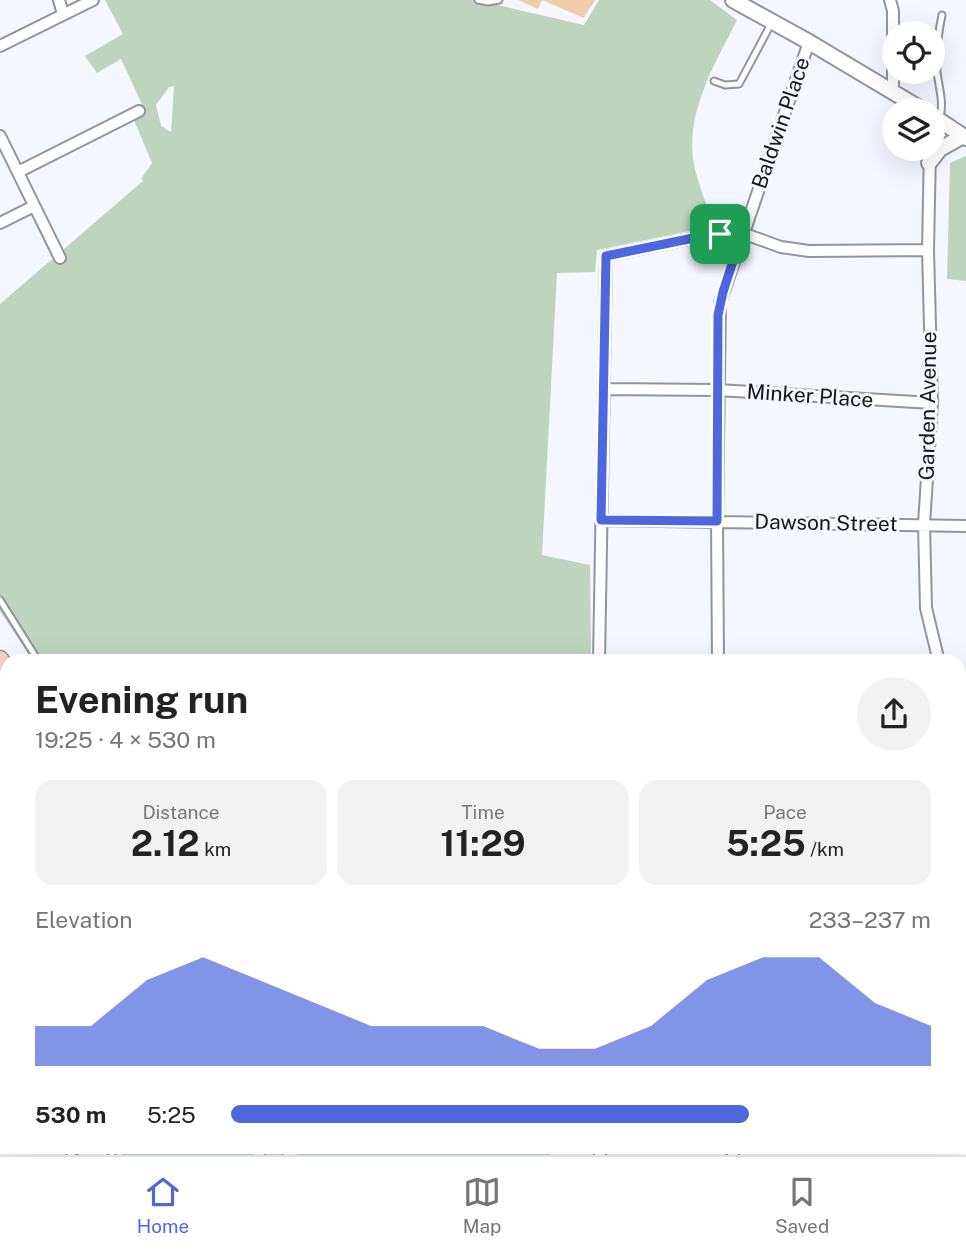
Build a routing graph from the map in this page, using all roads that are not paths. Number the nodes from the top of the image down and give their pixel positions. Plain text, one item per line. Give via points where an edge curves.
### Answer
1 (59, 0) edge
2 (93, 0) edge
3 (478, 0) edge
4 (499, 0) edge
5 (890, 0) edge
6 (737, 1) edge
7 (63, 14) junction
8 (942, 15) dead end
9 (772, 21) junction
10 (810, 41) junction
11 (0, 46) edge
12 (714, 81) dead end
13 (893, 92) junction
14 (903, 98) edge
15 (941, 98) edge
16 (139, 111) dead end
17 (945, 125) edge
18 (0, 136) edge
19 (965, 137) edge
20 (945, 147) edge
21 (929, 161) edge
22 (18, 172) junction
23 (34, 205) junction
24 (0, 223) edge
25 (742, 233) junction
26 (928, 250) junction
27 (60, 258) dead end
28 (604, 389) junction
29 (718, 390) junction
30 (932, 403) junction
31 (601, 520) junction
32 (717, 521) junction
33 (924, 524) junction
34 (966, 526) edge
35 (0, 600) edge
36 (34, 654) edge
37 (599, 654) edge
38 (718, 654) edge
39 (937, 654) edge

1 - 7 street
2 - 7 street
3 - 4 lane
5 - 13 street
6 - 9 street
7 - 11 street
8 - 15 lane via 937,47
9 - 10 street
9 - 12 lane via 739,84
10 - 13 street
10 - 25 street, Baldwin Place
13 - 14 street
16 - 22 street
17 - 19 street
18 - 22 street
19 - 20 street
21 - 26 street, Garden Avenue
22 - 23 street
23 - 24 street
23 - 27 street
25 - 26 street via 795,250
25 - 28 street via 708,235 606,256
25 - 29 street, Baldwin Place via 720,303
26 - 30 street, Garden Avenue
28 - 29 street, Minker Place
28 - 31 street
29 - 30 street, Minker Place
29 - 32 street, Baldwin Place
30 - 33 street, Garden Avenue
31 - 32 street, Dawson Street
31 - 37 street
32 - 33 street, Dawson Street
32 - 38 street, Baldwin Place
33 - 34 street, Dawson Street
33 - 39 street, Garden Avenue via 926,608
35 - 36 lane

